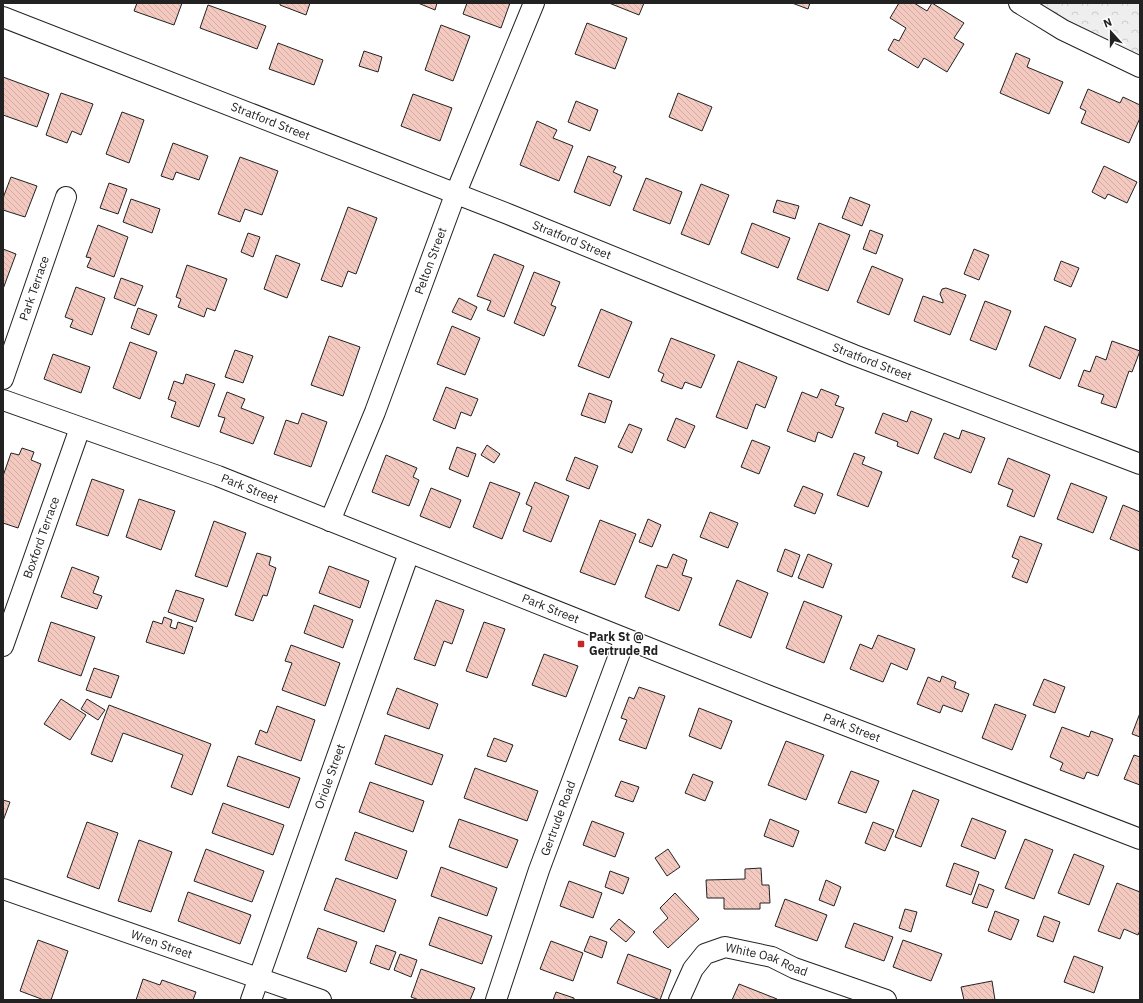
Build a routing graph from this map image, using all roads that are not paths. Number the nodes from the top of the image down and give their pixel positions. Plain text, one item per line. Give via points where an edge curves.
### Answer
1 (534, 3) edge
2 (1019, 3) edge
3 (3, 17) edge
4 (1140, 67) edge
5 (455, 194) junction
6 (66, 197) dead end
7 (3, 379) edge
8 (3, 400) edge
9 (80, 428) junction
10 (1140, 464) edge
11 (330, 521) junction
12 (409, 553) junction
13 (625, 639) junction
14 (3, 646) edge
15 (1140, 840) edge
16 (3, 889) edge
17 (258, 978) junction
18 (880, 999) edge
19 (250, 1000) edge
20 (320, 1000) edge
21 (496, 1000) edge
22 (679, 1000) edge

1 - 5 street, Pelton Street
2 - 4 street via 1063,30
3 - 5 street, Stratford Street
5 - 10 street, Stratford Street via 846,352
5 - 11 street, Pelton Street via 375,412
6 - 7 street, Park Terrace
8 - 9 street, Park Street
9 - 11 street, Park Street via 218,476
9 - 14 street, Boxford Terrace
11 - 12 street, Park Street
12 - 13 street, Park Street
12 - 17 street, Oriole Street
13 - 15 street, Park Street
13 - 21 street, Gertrude Road via 539,870
16 - 17 street, Wren Street
17 - 19 street, Oriole Street
17 - 20 street, Wren Street
18 - 22 street, White Oak Road via 772,958 725,947 706,954 693,969

